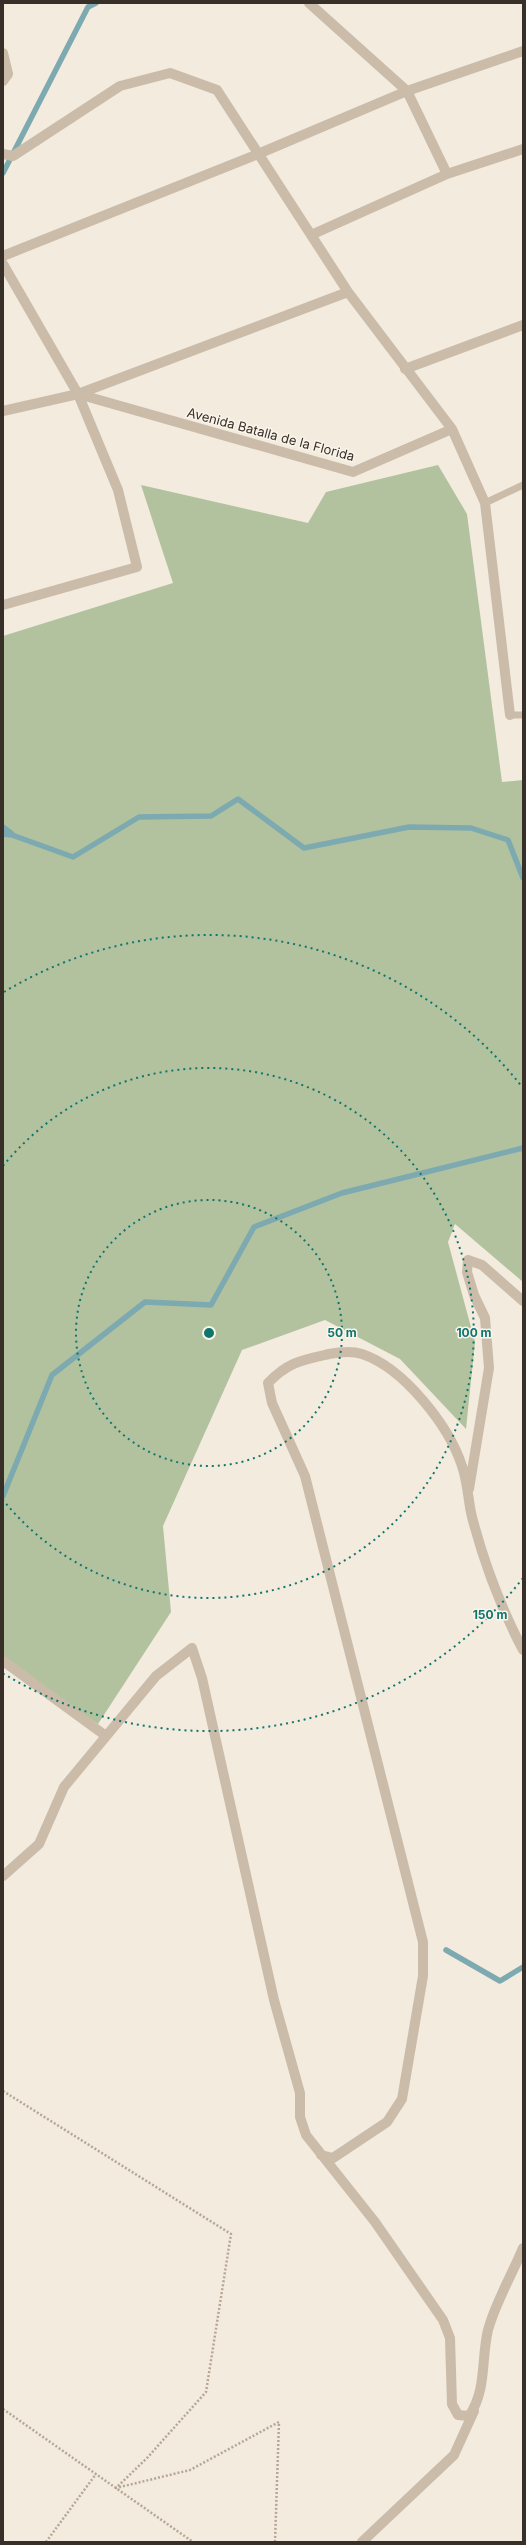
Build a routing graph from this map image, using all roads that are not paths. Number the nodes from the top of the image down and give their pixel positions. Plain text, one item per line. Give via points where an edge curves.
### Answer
1 (309, 3) edge
2 (523, 51) edge
3 (3, 53) edge
4 (3, 81) edge
5 (407, 91) junction
6 (523, 149) edge
7 (3, 154) edge
8 (258, 154) junction
9 (447, 174) junction
10 (311, 236) junction
11 (3, 256) edge
12 (3, 264) edge
13 (348, 292) junction
14 (523, 325) edge
15 (405, 369) junction
16 (78, 394) junction
17 (3, 412) edge
18 (452, 429) junction
19 (523, 485) edge
20 (485, 503) junction
21 (3, 605) edge
22 (510, 715) joint
23 (523, 715) edge
24 (523, 1301) edge
25 (468, 1495) junction
26 (523, 1650) edge
27 (3, 1661) edge
28 (106, 1736) junction
29 (3, 1876) edge
30 (321, 2155) junction
31 (523, 2248) edge
32 (476, 2406) junction
33 (362, 2542) edge

1 - 5 street
2 - 5 street
3 - 4 street via 8,74
5 - 8 street
5 - 9 street
6 - 9 street
7 - 8 street via 12,156 120,86 170,73 217,90
8 - 10 street
8 - 11 street
9 - 10 street
10 - 13 street
12 - 16 street
13 - 15 street
13 - 16 street
14 - 15 street
15 - 18 street
16 - 17 street
16 - 18 street, Avenida Batalla de la Florida via 353,472
16 - 21 street via 118,490 137,567
18 - 20 street
19 - 20 lane
20 - 22 street
22 - 23 lane
24 - 25 street via 482,1265 468,1260 469,1280 485,1318 489,1368
25 - 26 street via 472,1517 504,1613
25 - 30 street via 462,1466 433,1410 382,1365 362,1354 339,1352 295,1361 268,1383 272,1403 304,1476 423,1942 423,1976 402,2100 387,2122 349,2149 333,2158
27 - 28 street
28 - 29 street via 64,1787 39,1844
28 - 30 street via 156,1676 192,1648 202,1678 274,2000 300,2093 300,2117 306,2135
30 - 32 street via 374,2222 443,2320 450,2338 452,2404 458,2415 469,2416
31 - 32 street via 497,2303 488,2331 482,2386
32 - 33 street via 454,2456

